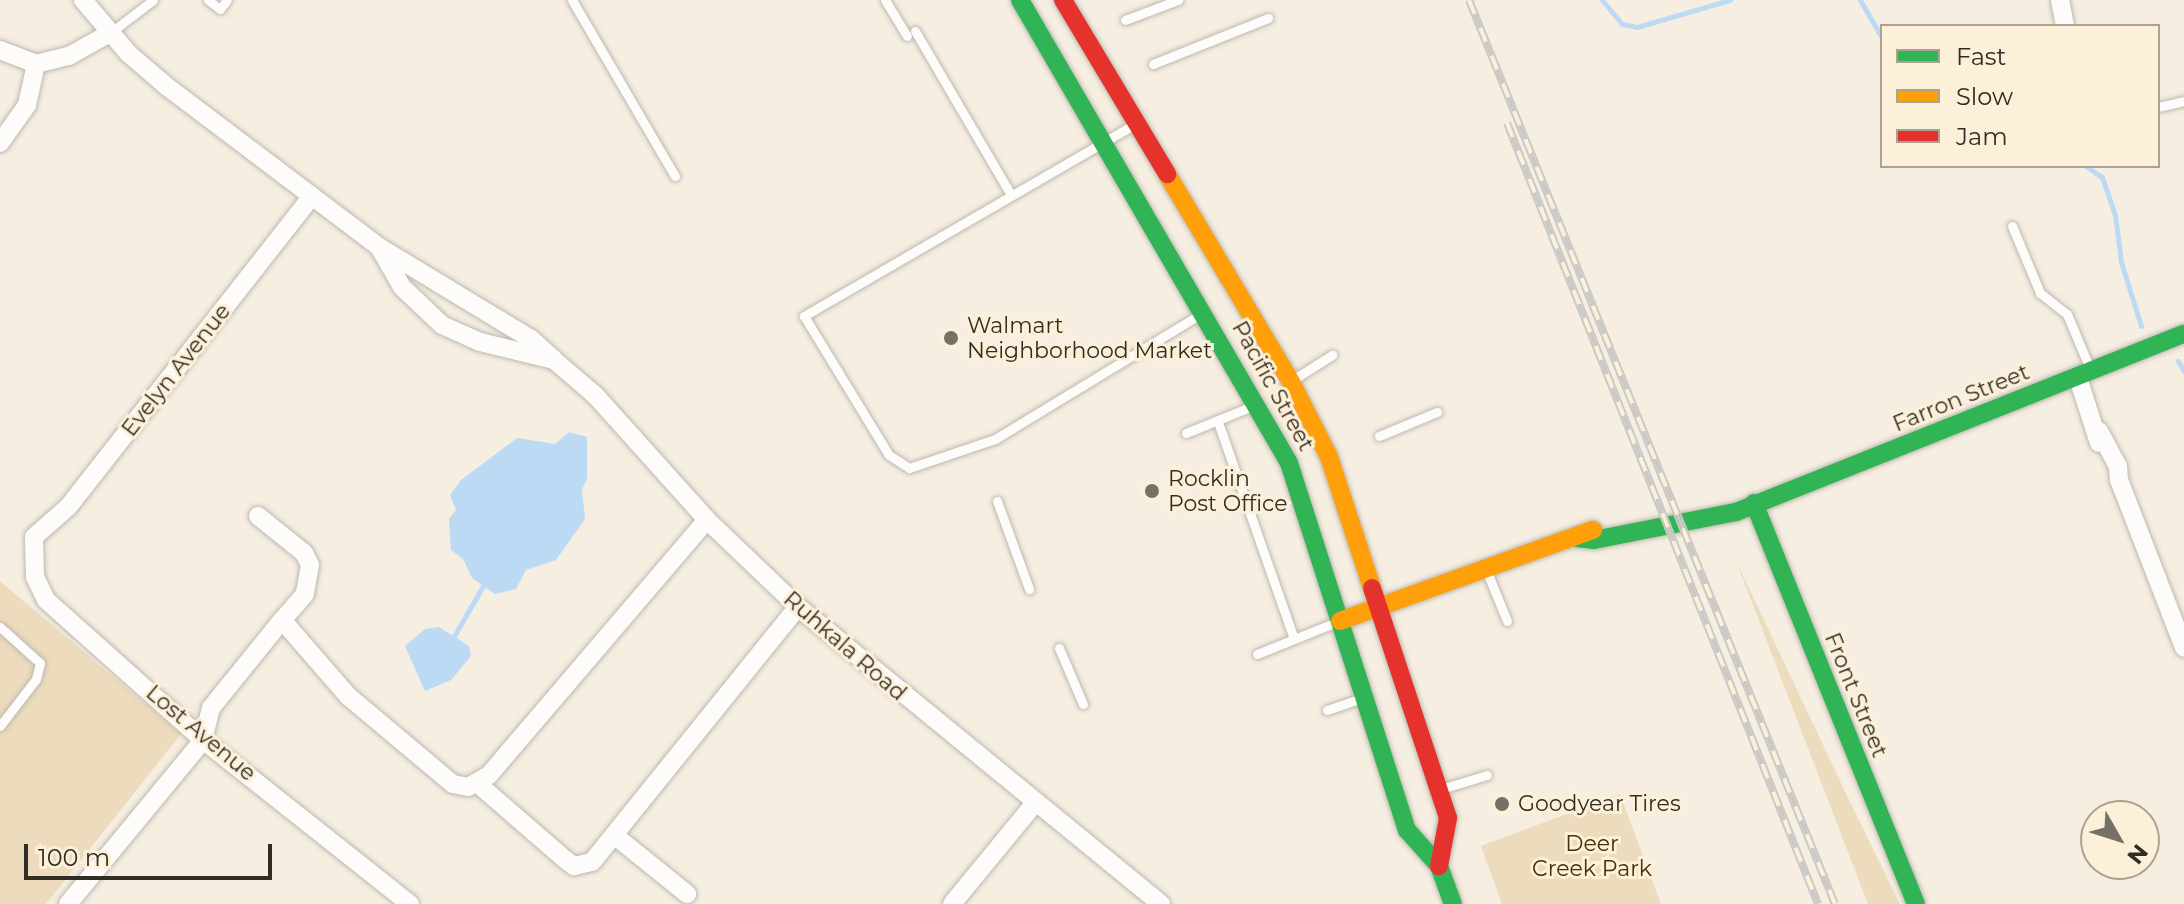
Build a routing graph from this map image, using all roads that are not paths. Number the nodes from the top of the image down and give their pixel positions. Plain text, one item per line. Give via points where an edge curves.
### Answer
1 (83, 0) edge
2 (153, 0) edge
3 (208, 0) edge
4 (227, 0) edge
5 (572, 0) edge
6 (885, 0) edge
7 (1020, 0) edge
8 (1063, 0) edge
9 (1178, 0) edge
10 (2060, 0) edge
11 (1268, 18) dead end
12 (1125, 20) dead end
13 (2065, 24) edge
14 (110, 33) junction
15 (0, 50) edge
16 (36, 64) junction
17 (1153, 64) dead end
18 (2184, 101) edge
19 (2160, 107) edge
20 (1138, 122) junction
21 (0, 143) edge
22 (1106, 143) junction
23 (675, 176) dead end
24 (1010, 193) junction
25 (312, 196) junction
26 (2012, 226) dead end
27 (379, 247) junction
28 (1205, 312) junction
29 (2184, 334) edge
30 (1332, 355) dead end
31 (554, 360) junction
32 (2085, 375) junction
33 (1291, 382) junction
34 (1258, 404) junction
35 (1437, 412) dead end
36 (1218, 422) junction
37 (1186, 433) dead end
38 (1379, 436) dead end
39 (997, 501) dead end
40 (1754, 503) junction
41 (258, 516) dead end
42 (707, 520) junction
43 (34, 537) joint
44 (1484, 565) junction
45 (1029, 589) dead end
46 (1379, 606) junction
47 (798, 607) junction
48 (282, 620) junction
49 (1340, 621) junction
50 (1507, 621) dead end
51 (0, 627) edge
52 (1294, 639) junction
53 (1059, 648) dead end
54 (2184, 648) edge
55 (1257, 654) dead end
56 (1366, 697) junction
57 (1083, 704) dead end
58 (1327, 710) dead end
59 (0, 726) edge
60 (203, 740) junction
61 (1487, 775) dead end
62 (478, 784) junction
63 (1439, 790) junction
64 (1035, 803) junction
65 (614, 835) junction
66 (1439, 866) junction
67 (687, 894) dead end
68 (68, 904) edge
69 (410, 904) edge
70 (952, 904) edge
71 (1161, 904) edge
72 (1453, 904) edge
73 (1916, 904) edge

1 - 14 street, Ruhkala Road
2 - 14 lane
3 - 4 lane via 220,9
5 - 23 lane
6 - 24 lane
7 - 22 main road, Pacific Street
8 - 20 main road, Pacific Street
9 - 12 lane
10 - 13 street
11 - 17 lane
14 - 16 street via 69,56
14 - 25 street, Ruhkala Road via 165,85
15 - 16 street
16 - 21 street via 27,105
18 - 19 lane
20 - 22 lane
20 - 33 main road, Pacific Street
22 - 24 lane
22 - 28 main road, Pacific Street
24 - 28 lane via 804,316 897,465 909,468 995,439
25 - 27 street, Ruhkala Road
25 - 43 street, Evelyn Avenue via 68,507
26 - 32 lane via 2040,293 2067,314
27 - 31 street, Ruhkala Road via 531,339
27 - 31 street, Ruhkala Road via 402,287 442,325 480,342
28 - 34 main road, Pacific Street
29 - 32 main road, Farron Street
30 - 33 lane
31 - 42 street, Ruhkala Road via 595,395
32 - 40 main road, Farron Street
32 - 54 street via 2109,469 2119,480
33 - 46 main road, Pacific Street via 1329,457
34 - 36 lane
34 - 49 main road, Pacific Street via 1299,489
35 - 38 lane
36 - 37 lane
36 - 52 lane
39 - 45 lane
40 - 44 main road, Farron Street via 1593,530
40 - 73 main road, Front Street
41 - 48 street via 304,553 310,565 305,594
42 - 47 street, Ruhkala Road
42 - 62 street
43 - 60 street, Lost Avenue via 35,577 46,600
44 - 46 main road, Farron Street
44 - 50 lane
46 - 49 main road, Farron Street
46 - 63 main road, Pacific Street
47 - 64 street, Ruhkala Road
47 - 65 street
48 - 60 street via 211,708
48 - 62 street via 348,696 453,784
49 - 52 lane
49 - 56 main road, Pacific Street
51 - 59 lane via 40,663 36,679
52 - 55 lane
53 - 57 lane
56 - 58 lane
56 - 66 main road, Pacific Street via 1407,830
60 - 68 street
60 - 69 street, Lost Avenue
61 - 63 lane
62 - 65 street via 574,866 592,862
63 - 66 main road, Pacific Street via 1448,818
64 - 70 street
64 - 71 street, Ruhkala Road
65 - 67 street
66 - 72 main road, Pacific Street

